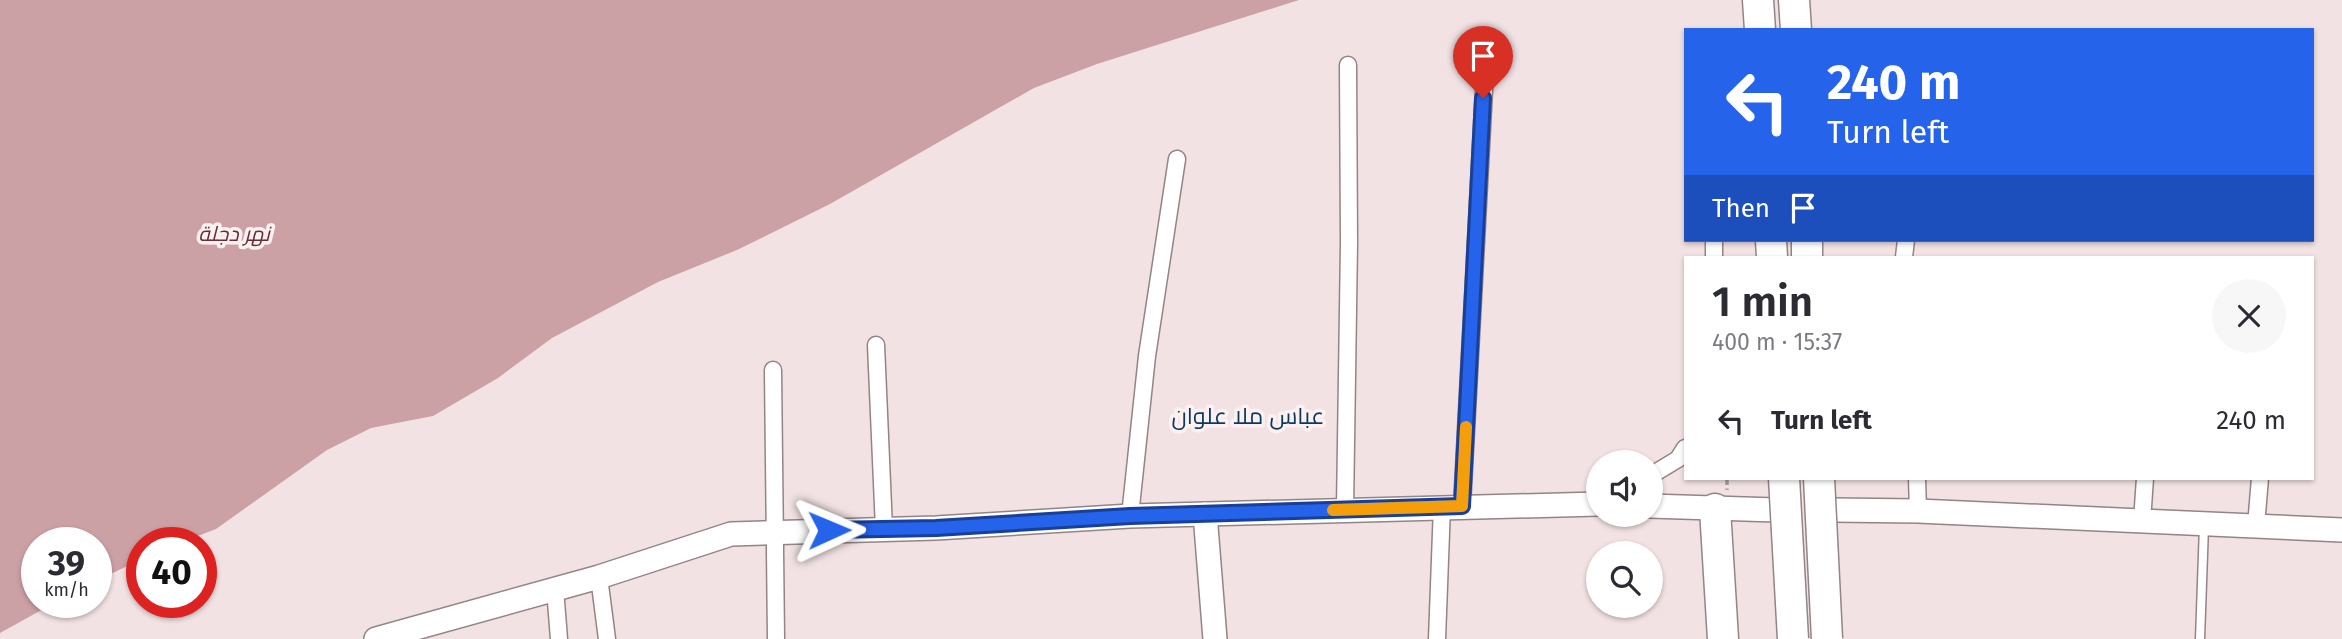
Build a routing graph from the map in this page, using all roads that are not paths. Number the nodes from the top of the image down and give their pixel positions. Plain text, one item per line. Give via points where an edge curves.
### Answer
1 (1758, 0) edge
2 (1794, 0) edge
3 (1760, 28) edge
4 (1796, 28) edge
5 (1348, 65) dead end
6 (1485, 71) dead end
7 (1177, 159) dead end
8 (876, 345) dead end
9 (773, 370) dead end
10 (1684, 450) edge
11 (1663, 468) edge
12 (1784, 480) edge
13 (1819, 480) edge
14 (1917, 480) edge
15 (2145, 480) edge
16 (2260, 480) edge
17 (1586, 498) edge
18 (1575, 503) junction
19 (1586, 503) edge
20 (1452, 506) junction
21 (1663, 507) edge
22 (1345, 509) junction
23 (1715, 509) junction
24 (1776, 510) dead end
25 (1833, 510) dead end
26 (1918, 511) junction
27 (1205, 514) junction
28 (1130, 516) junction
29 (2142, 521) junction
30 (2204, 523) junction
31 (2256, 526) junction
32 (884, 529) junction
33 (2342, 530) edge
34 (774, 531) junction
35 (599, 577) junction
36 (555, 589) junction
37 (376, 639) edge
38 (559, 639) edge
39 (607, 639) edge
40 (776, 639) edge
41 (1215, 639) edge
42 (1437, 639) edge
43 (1723, 639) edge
44 (1793, 639) edge
45 (1827, 639) edge
46 (2200, 639) edge

1 - 3 highway
2 - 4 highway
5 - 22 street
6 - 20 street
7 - 28 street via 1147,356
8 - 32 street
9 - 34 street
10 - 11 street
12 - 44 highway, bridge
13 - 45 highway, bridge
14 - 26 street
15 - 29 street
16 - 31 street
17 - 18 street
18 - 19 street
18 - 20 street
20 - 22 street
20 - 42 street
21 - 23 street
22 - 27 street
23 - 24 street
23 - 43 highway
25 - 26 street
26 - 29 street
27 - 28 street
27 - 41 street
28 - 32 street
29 - 30 street
30 - 31 street
30 - 46 lane
31 - 33 street
32 - 34 street
34 - 35 street via 731,534
34 - 40 street
35 - 36 street
35 - 39 street
36 - 37 street
36 - 38 street

